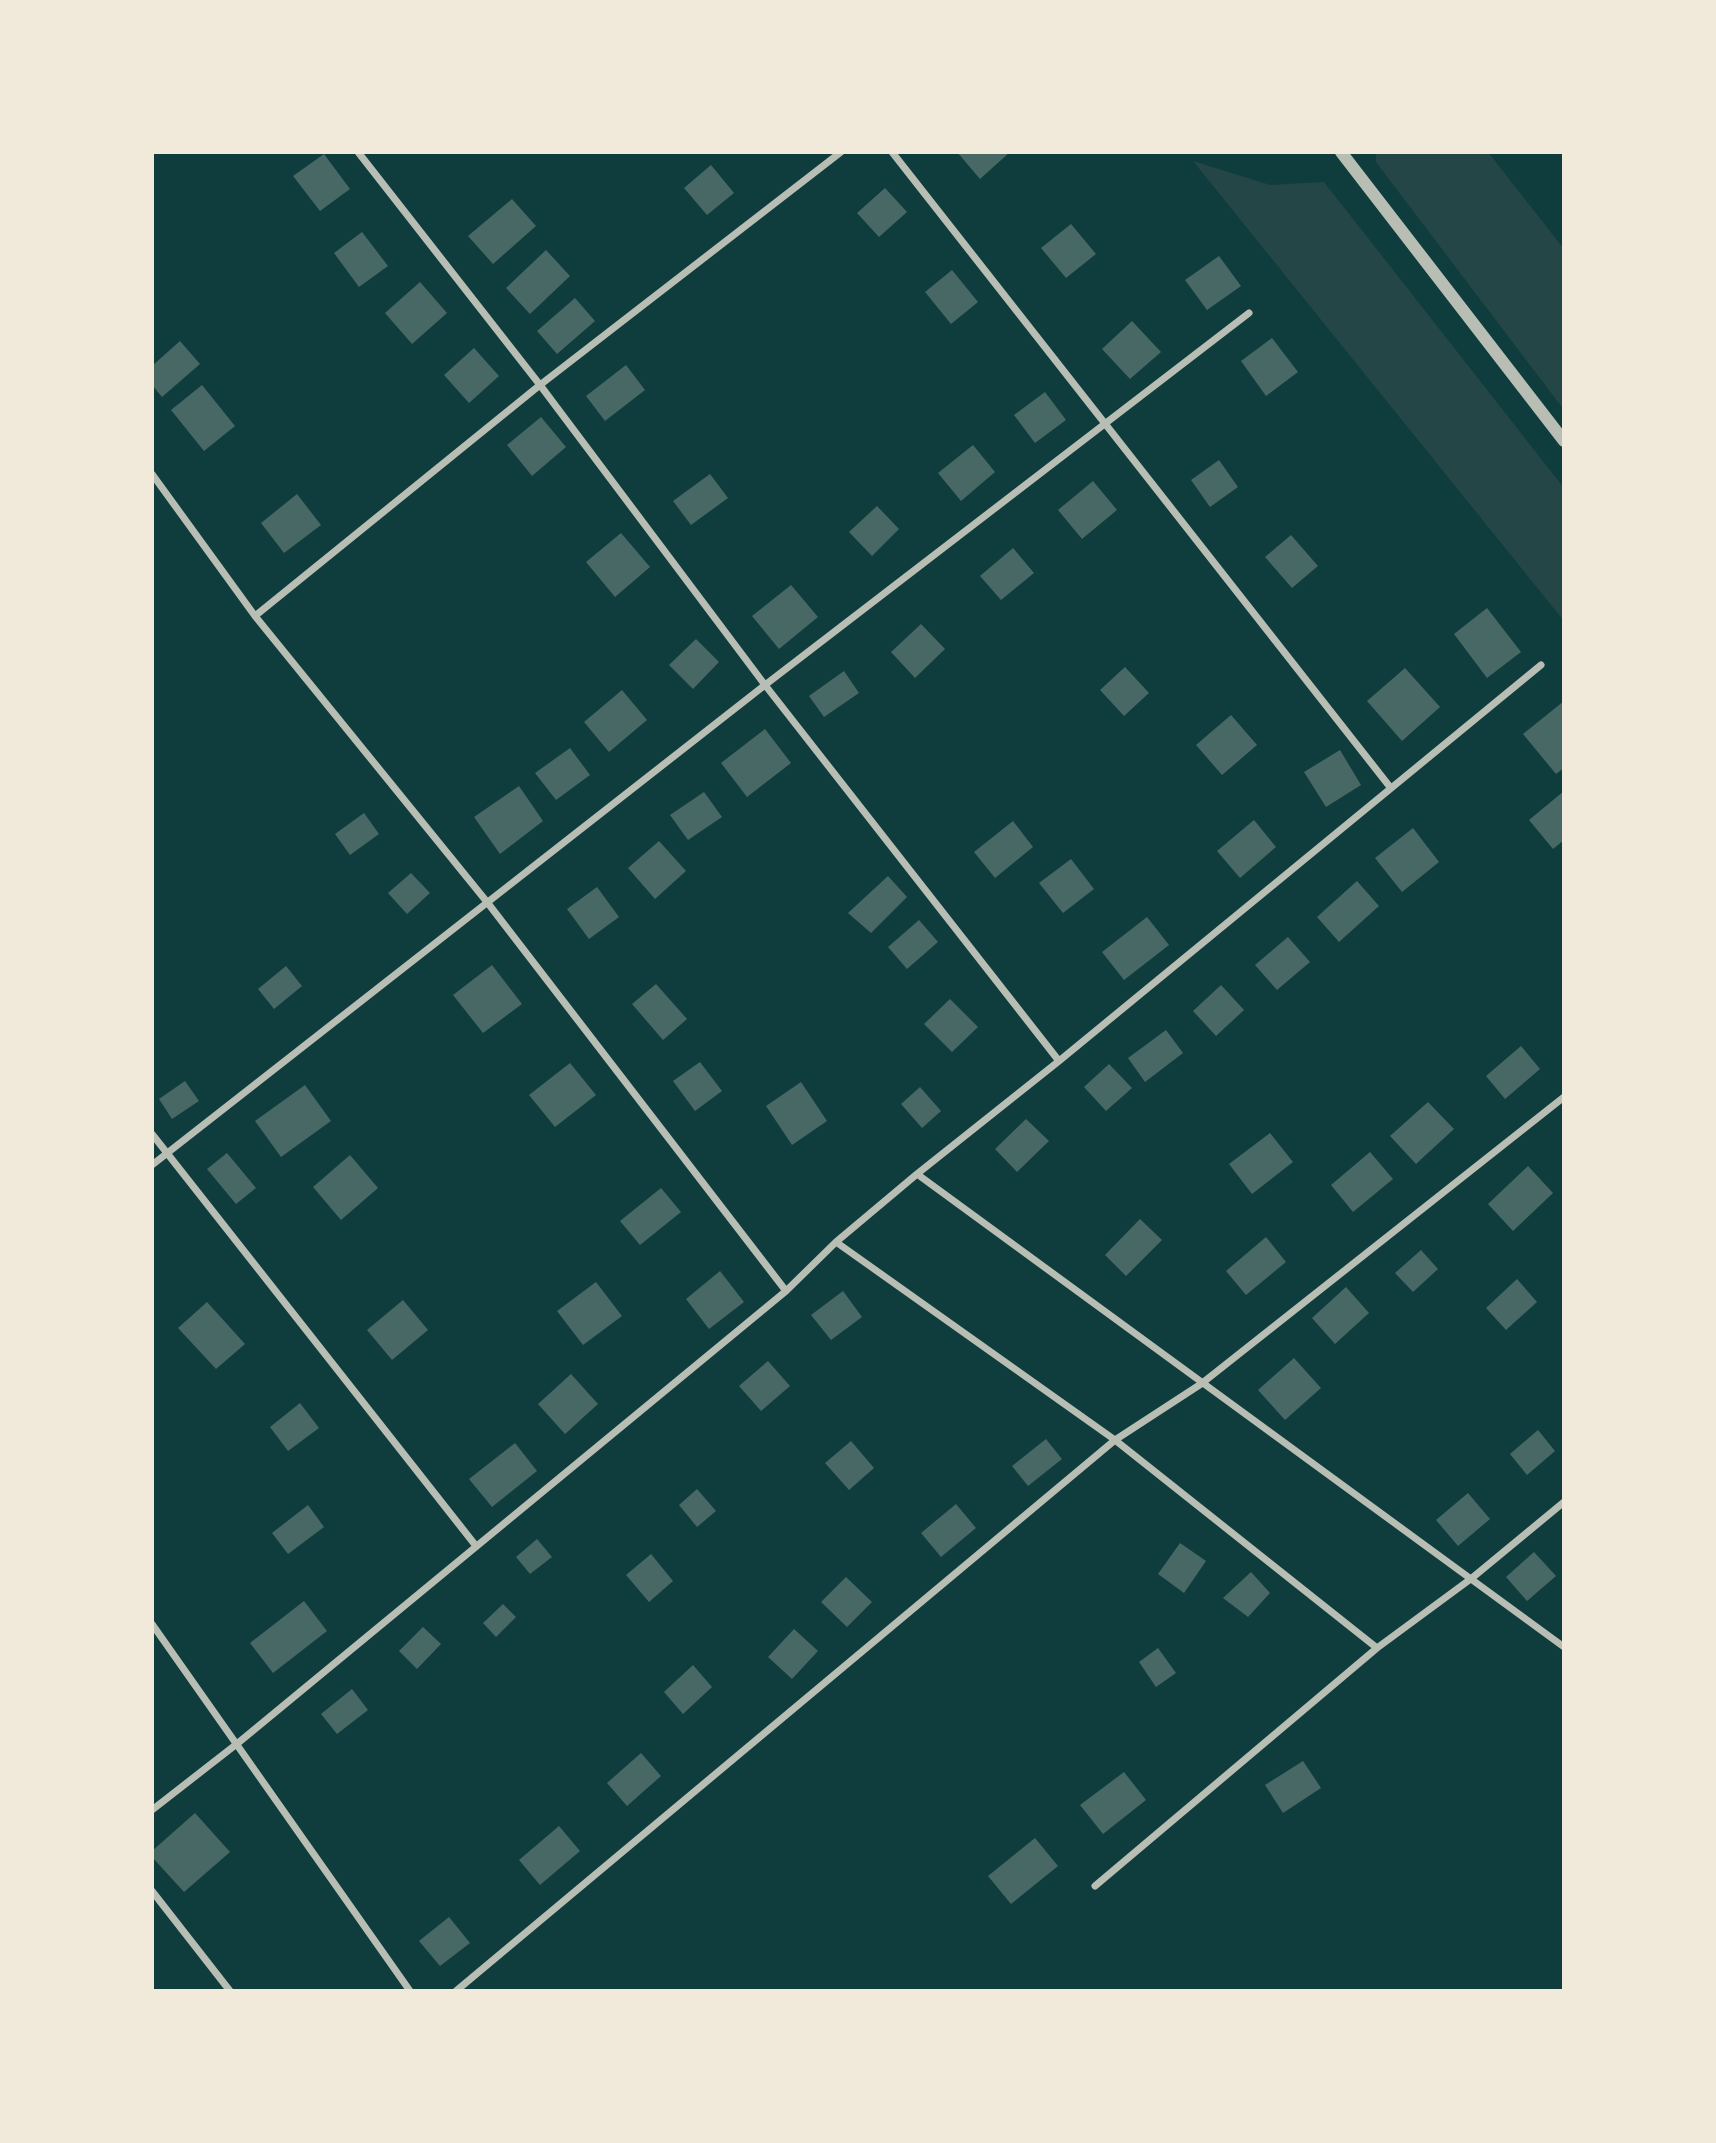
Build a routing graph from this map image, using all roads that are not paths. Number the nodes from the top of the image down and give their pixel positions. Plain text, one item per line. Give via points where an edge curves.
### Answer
1 (358, 152) edge
2 (841, 152) edge
3 (892, 152) edge
4 (1341, 152) edge
5 (1249, 313) dead end
6 (540, 385) junction
7 (1105, 424) junction
8 (1564, 441) edge
9 (152, 474) edge
10 (255, 616) junction
11 (1541, 665) dead end
12 (765, 685) junction
13 (1390, 786) junction
14 (487, 902) junction
15 (1059, 1061) junction
16 (1564, 1097) edge
17 (152, 1134) edge
18 (166, 1153) junction
19 (152, 1165) edge
20 (917, 1174) junction
21 (836, 1242) junction
22 (786, 1291) junction
23 (1201, 1384) junction
24 (1115, 1440) junction
25 (1564, 1502) edge
26 (476, 1546) junction
27 (1472, 1578) junction
28 (152, 1624) edge
29 (1564, 1647) edge
30 (1377, 1648) junction
31 (238, 1743) junction
32 (152, 1810) edge
33 (1095, 1886) dead end
34 (152, 1891) edge
35 (230, 1991) edge
36 (410, 1991) edge
37 (456, 1991) edge

1 - 6 street
2 - 6 street
3 - 7 street
4 - 8 street
5 - 7 street
6 - 10 street
6 - 12 street
7 - 12 street
7 - 13 street
9 - 10 street
10 - 14 street
11 - 13 street
12 - 14 street
12 - 15 street
13 - 15 street
14 - 18 street
14 - 22 street
15 - 20 street
16 - 23 street
17 - 18 street
18 - 19 street
18 - 26 street
20 - 21 street
20 - 23 street
21 - 22 street
21 - 24 street
22 - 26 street
23 - 24 street
23 - 27 street
24 - 30 street
24 - 37 street
25 - 27 street
26 - 31 street
27 - 29 street
27 - 30 street
28 - 31 street
30 - 33 street
31 - 32 street
31 - 36 street
34 - 35 street

